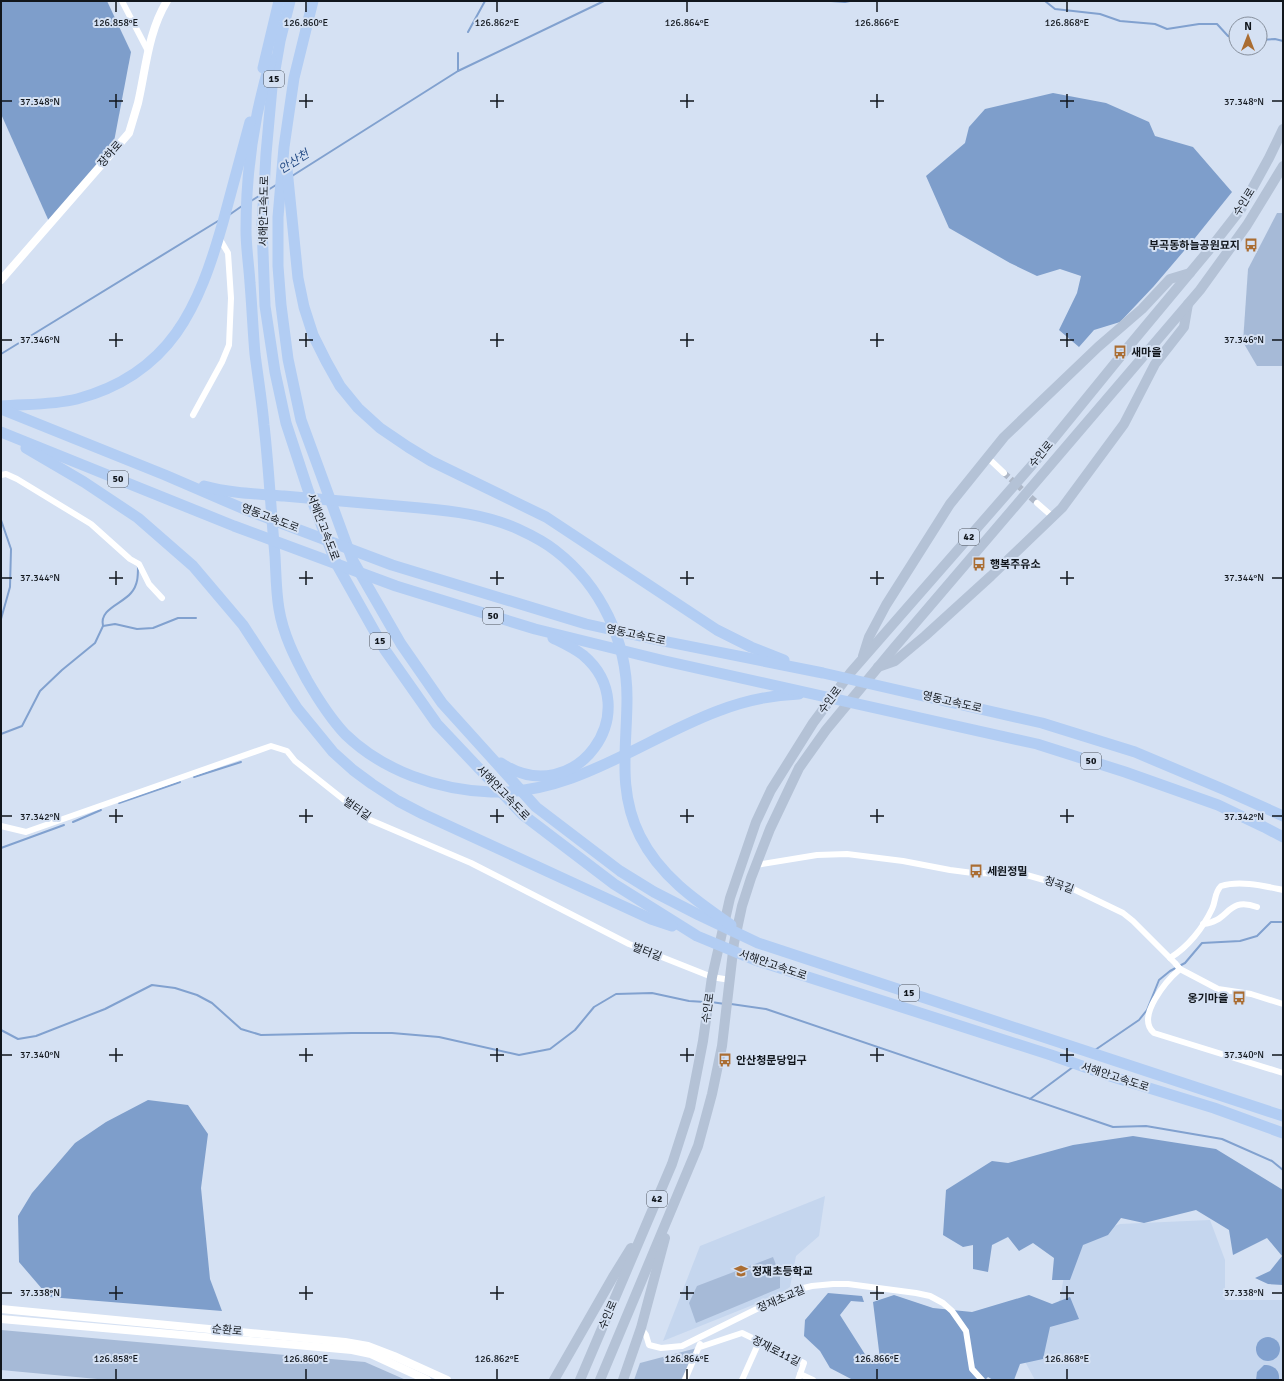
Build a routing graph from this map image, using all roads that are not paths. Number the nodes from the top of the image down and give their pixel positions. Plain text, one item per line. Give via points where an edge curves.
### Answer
1 (122, 1) edge
2 (167, 1) edge
3 (313, 1) edge
4 (286, 2) edge
5 (148, 51) junction
6 (1283, 128) edge
7 (284, 147) junction
8 (1282, 169) edge
9 (217, 235) dead end
10 (1190, 273) junction
11 (1, 280) edge
12 (1188, 304) junction
13 (1, 407) edge
14 (192, 415) dead end
15 (1, 433) edge
16 (987, 457) junction
17 (1004, 473) tunnel mouth
18 (1, 475) edge
19 (165, 475) junction
20 (1037, 503) tunnel mouth
21 (1053, 517) junction
22 (162, 598) dead end
23 (535, 629) junction
24 (861, 661) junction
25 (878, 667) junction
26 (823, 673) junction
27 (817, 694) junction
28 (491, 756) junction
29 (1283, 816) edge
30 (1, 826) edge
31 (1283, 837) edge
32 (756, 866) junction
33 (1283, 890) edge
34 (1258, 907) dead end
35 (1203, 924) junction
36 (697, 936) junction
37 (758, 943) junction
38 (1170, 958) junction
39 (1180, 969) junction
40 (711, 981) junction
41 (729, 984) junction
42 (1283, 1004) edge
43 (1283, 1073) edge
44 (1283, 1116) edge
45 (1283, 1133) edge
46 (675, 1202) junction
47 (648, 1221) junction
48 (1, 1309) edge
49 (1, 1319) edge
50 (641, 1328) junction
51 (701, 1336) junction
52 (759, 1342) junction
53 (700, 1347) junction
54 (799, 1377) edge
55 (427, 1380) edge
56 (447, 1380) edge
57 (554, 1380) edge
58 (580, 1380) edge
59 (600, 1380) edge
60 (623, 1380) edge
61 (685, 1380) edge
62 (742, 1380) edge
63 (813, 1380) edge
64 (982, 1380) edge

1 - 5 street
2 - 5 street, 장하로 via 154,28
3 - 7 highway, 서해안고속도로 / 15 via 294,78
4 - 13 highway via 214,253 189,314 177,333 149,364 112,386 76,399
4 - 27 highway via 264,81 250,166 246,233 255,354 264,426 279,608 288,642 303,672 321,703 344,733 371,754 401,771 429,782 484,792 518,791 543,786 587,771 702,717 742,703 785,695
4 - 36 highway, 서해안고속도로 / 15 via 272,87 266,154 262,225 265,306 274,372 286,423 336,563 385,650 437,724 522,814 614,884
5 - 11 street, 장하로 via 138,105 129,133
6 - 10 main road, 수인로 / 42 via 1241,208
7 - 26 highway via 298,278 304,307 313,335 340,386 358,408 380,428 408,447 431,461 546,517 732,638
7 - 28 highway, 서해안고속도로 / 15 via 278,217 278,266 288,358 304,427 352,559 401,644 442,703
8 - 12 main road, 수인로 / 42 via 1247,225
9 - 14 street via 228,253 231,298 229,345
10 - 16 main road via 1170,279 1142,309 1098,347 1004,437
10 - 24 main road, 수인로 / 42 via 1033,464
12 - 21 main road via 1184,327 1155,364 1124,424
12 - 25 main road, 수인로 / 42
13 - 19 highway, 영동고속도로 / 50
15 - 23 highway, 영동고속도로 / 50 via 234,526 396,586
15 - 36 highway via 84,482 138,518 193,566 242,626 297,708 320,737 343,762 372,784 423,814 651,919
16 - 17 street
16 - 24 main road via 950,504 886,605 869,637
18 - 22 street via 6,474 17,479 92,524 130,559 139,564 149,584
19 - 26 highway, 영동고속도로 / 50 via 244,509 392,565 586,624
19 - 37 highway via 214,488 472,515 498,521 555,549 583,576 595,592 617,637 624,661 627,697 624,777 628,804 642,840 658,865 671,879 700,904
20 - 21 street
21 - 25 main road via 925,636 895,661
23 - 27 highway, 영동고속도로 / 50
23 - 28 highway via 576,650 600,674 608,706 604,731 591,754 574,767 558,774 522,774
24 - 40 main road, 수인로 / 42 via 813,723 771,790 756,822 730,898
25 - 32 main road, 수인로 / 42 via 826,730 799,768 770,829
26 - 29 highway, 영동고속도로 / 50 via 1042,723 1135,752
27 - 31 highway, 영동고속도로 / 50 via 1037,744 1218,805
28 - 37 highway, 서해안고속도로 / 15 via 536,807 620,871 699,916
30 - 40 street, 벌터길 via 26,832 271,746 287,751 301,766 368,819 471,863 628,944
32 - 38 street, 청곡길 via 817,855 847,854 958,871 1023,874 1068,887 1123,913
32 - 41 main road, 수인로 / 42 via 742,906
33 - 35 street via 1248,884 1221,886
34 - 35 street via 1236,905 1214,922
35 - 38 street via 1186,947
36 - 45 highway, 서해안고속도로 / 15 via 755,960 1214,1108
37 - 44 highway, 서해안고속도로 / 15
38 - 39 street, 청곡길
39 - 42 street, 청곡길 via 1218,990 1251,994
39 - 43 street via 1159,991 1150,1009 1150,1030
40 - 41 street, 벌터길
40 - 47 main road, 수인로 / 42 via 690,1108 672,1164
41 - 46 main road, 수인로 / 42 via 722,1046 712,1094 698,1146
46 - 50 main road
46 - 59 main road, 수인로 / 42
47 - 57 main road
47 - 58 main road, 수인로 / 42
48 - 56 street, 순환로 via 345,1342 368,1346
49 - 55 street, 순환로 via 352,1350 371,1354
50 - 51 street, 정재초교길 via 649,1345 661,1348 682,1346
50 - 60 main road
51 - 53 street
51 - 64 street, 정재초교길 via 789,1294 812,1286 848,1284 916,1293 930,1296 943,1303 956,1317 966,1331 972,1369
52 - 53 street, 정재로11길 via 742,1333
52 - 54 street, 정재로11길 via 804,1363
52 - 62 street
53 - 61 street
54 - 63 street

